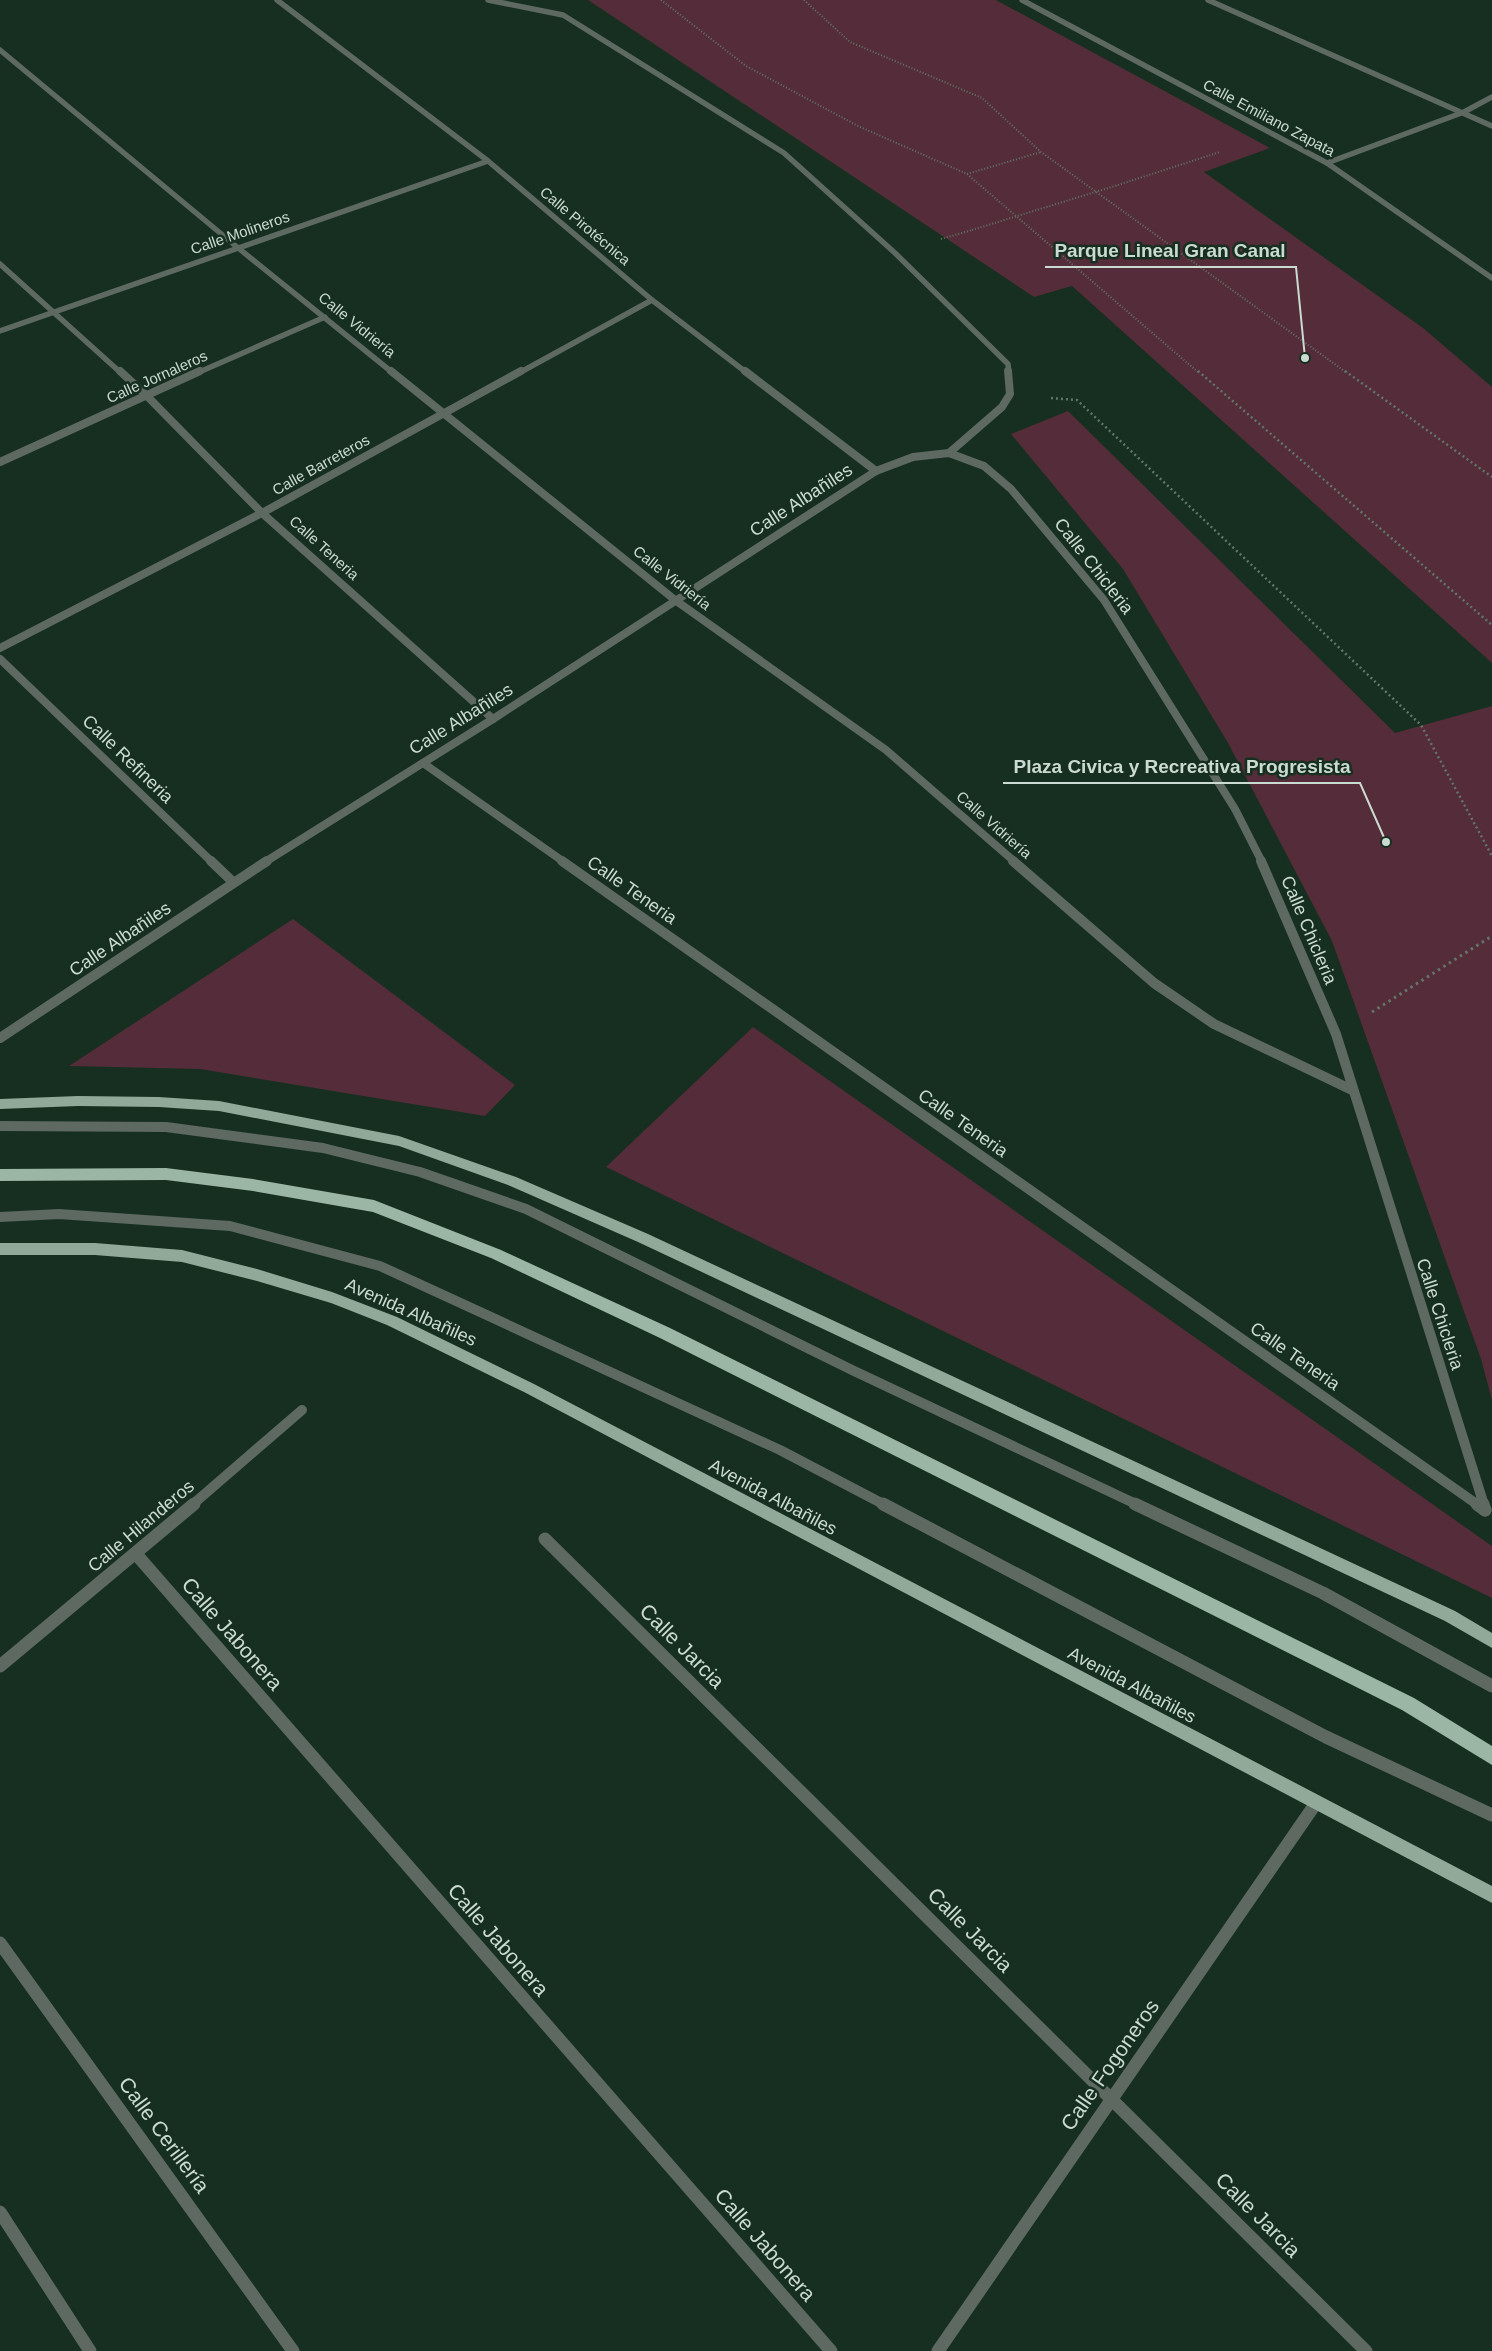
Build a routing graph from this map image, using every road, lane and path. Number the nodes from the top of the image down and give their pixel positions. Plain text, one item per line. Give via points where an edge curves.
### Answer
1 (277, 0) edge
2 (488, 0) edge
3 (660, 0) edge
4 (804, 0) edge
5 (1022, 0) edge
6 (1208, 0) edge
7 (0, 50) edge
8 (1492, 97) edge
9 (1464, 112) junction
10 (1492, 126) edge
11 (1274, 135) junction
12 (1041, 152) junction
13 (488, 161) junction
14 (1327, 163) junction
15 (966, 174) junction
16 (972, 230) dead end
17 (237, 247) junction
18 (0, 264) edge
19 (1492, 278) edge
20 (652, 300) junction
21 (53, 312) junction
22 (326, 317) junction
23 (0, 331) edge
24 (1010, 394) junction
25 (146, 395) junction
26 (445, 413) junction
27 (949, 453) junction
28 (0, 462) edge
29 (876, 471) junction
30 (1492, 477) edge
31 (262, 513) junction
32 (675, 600) junction
33 (1492, 625) edge
34 (0, 648) edge
35 (0, 659) edge
36 (493, 718) junction
37 (423, 763) junction
38 (1492, 856) edge
39 (233, 882) junction
40 (1492, 936) edge
41 (1336, 1034) junction
42 (0, 1038) edge
43 (1352, 1090) junction
44 (0, 1104) edge
45 (0, 1126) edge
46 (0, 1175) edge
47 (0, 1216) edge
48 (0, 1248) edge
49 (302, 1410) dead end
50 (1485, 1510) joint
51 (545, 1539) dead end
52 (136, 1554) junction
53 (1492, 1641) edge
54 (0, 1666) edge
55 (1492, 1686) edge
56 (1492, 1756) edge
57 (1316, 1803) junction
58 (1492, 1815) edge
59 (1492, 1895) edge
60 (0, 1943) edge
61 (1111, 2098) junction
62 (0, 2212) edge
63 (90, 2351) edge
64 (293, 2351) edge
65 (831, 2351) edge
66 (938, 2351) edge
67 (1366, 2351) edge

1 - 13 street, Calle Pirotécnica
2 - 24 street via 563,15 784,153 895,253 1008,364
3 - 15 path via 746,66 858,126
4 - 12 path via 850,42 982,98
5 - 11 street, Calle Emiliano Zapata
6 - 9 street
7 - 17 street, Calle Vidriería
8 - 9 street
9 - 10 street
9 - 14 street
11 - 14 street, Calle Emiliano Zapata
11 - 16 path, bridge
12 - 15 path
12 - 30 path
13 - 17 street, Calle Molineros
13 - 20 street, Calle Pirotécnica
14 - 19 street, Calle Emiliano Zapata
15 - 33 path
17 - 21 street, Calle Molineros
17 - 22 street, Calle Vidriería
18 - 21 street, Calle Teneria
20 - 26 street, Calle Barreteros
20 - 29 street, Calle Pirotécnica
21 - 23 street, Calle Molineros
21 - 25 street, Calle Teneria
22 - 25 street, Calle Jornaleros
22 - 26 street, Calle Vidriería
24 - 27 street via 1002,407
24 - 38 path via 1077,400 1421,725
25 - 28 street, Calle Jornaleros
25 - 31 street, Calle Teneria
26 - 31 street, Calle Barreteros
26 - 32 street, Calle Vidriería
27 - 29 street, Calle Albañiles via 913,457
27 - 41 street, Calle Chicleria via 984,466 1012,489 1104,600 1235,809 1259,855
29 - 32 street, Calle Albañiles
31 - 34 street, Calle Barreteros
31 - 36 street, Calle Teneria
32 - 36 street, Calle Albañiles
32 - 43 street, Calle Vidriería via 886,750 1154,983 1214,1024
35 - 39 street, Calle Refineria
36 - 37 street, Calle Albañiles
37 - 39 street, Calle Albañiles
37 - 50 street, Calle Teneria
39 - 42 street, Calle Albañiles
40 - 41 path
41 - 43 street, Calle Chicleria
43 - 50 street, Calle Chicleria
44 - 53 main road via 132,1102 220,1106 399,1141 512,1181 652,1242 1414,1599
45 - 55 street via 166,1127 323,1148 420,1172 526,1209 852,1370 1323,1593
46 - 56 highway via 166,1174 374,1206 496,1254 665,1333 1400,1700
47 - 58 street via 58,1214 230,1226 380,1266 780,1450 1326,1737
48 - 57 main road, Avenida Albañiles via 95,1249 182,1256 332,1298 392,1321 529,1388
49 - 52 street, Calle Hilanderos
51 - 61 street, Calle Jarcia
52 - 54 street, Calle Hilanderos
52 - 65 street, Calle Jabonera
57 - 59 main road, Avenida Albañiles
57 - 61 street, Calle Fogoneros
60 - 64 street, Calle Cerillería
61 - 66 street, Calle Fogoneros
61 - 67 street, Calle Jarcia
62 - 63 street

